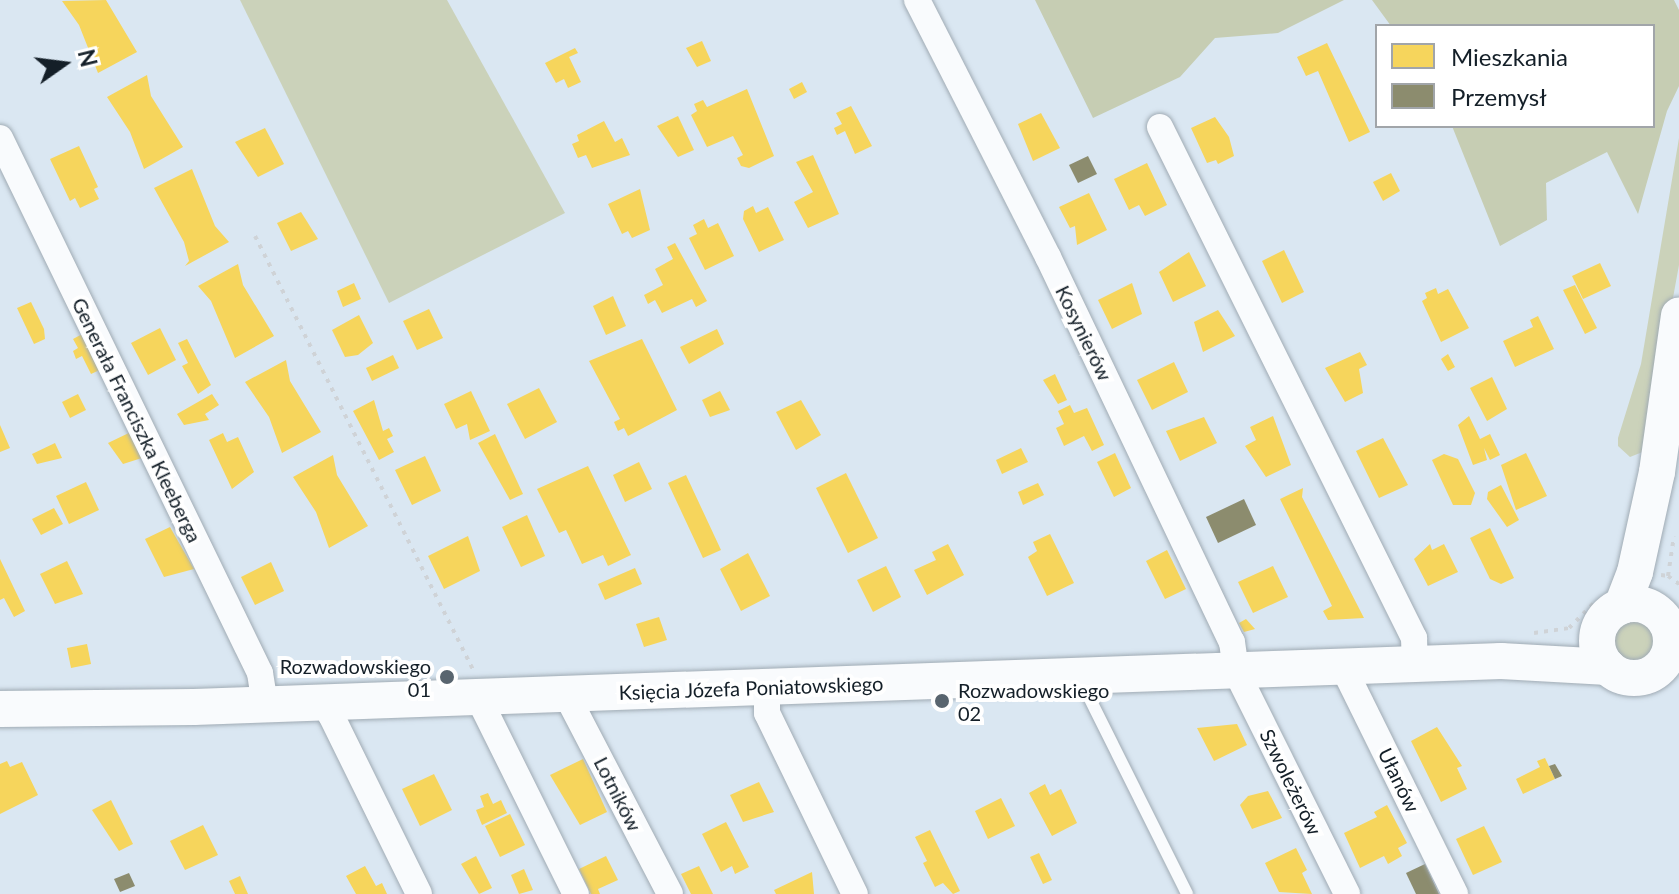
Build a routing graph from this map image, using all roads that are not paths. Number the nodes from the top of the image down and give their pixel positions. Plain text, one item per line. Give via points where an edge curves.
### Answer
1 (917, 0) edge
2 (1160, 127) dead end
3 (0, 138) edge
4 (1679, 316) edge
5 (1657, 472) junction
6 (1612, 598) junction
7 (1598, 633) junction
8 (1670, 638) edge
9 (1511, 648) junction
10 (1415, 664) junction
11 (1343, 667) junction
12 (1608, 667) junction
13 (1236, 671) junction
14 (1079, 676) junction
15 (767, 688) junction
16 (566, 694) junction
17 (482, 697) junction
18 (330, 702) junction
19 (265, 704) junction
20 (0, 709) edge
21 (419, 894) edge
22 (576, 894) edge
23 (670, 894) edge
24 (855, 894) edge
25 (1187, 894) edge
26 (1347, 894) edge
27 (1455, 894) edge

1 - 13 street, Kosynierów via 1048,257 1232,642
2 - 10 street via 1414,638
3 - 19 street, Generała Franciszka Kleeberga via 260,673
4 - 5 street
5 - 6 street via 1635,572
5 - 8 street
6 - 7 street
6 - 8 street via 1640,604
7 - 9 street, Księcia Józefa Poniatowskiego
7 - 12 street via 1598,651
8 - 12 street via 1651,674 1633,679
9 - 10 street, Księcia Józefa Poniatowskiego
9 - 12 street, Księcia Józefa Poniatowskiego
10 - 11 street, Księcia Józefa Poniatowskiego
11 - 13 street, Księcia Józefa Poniatowskiego
11 - 27 street, Ułanów
13 - 14 street, Księcia Józefa Poniatowskiego
13 - 26 street, Szwoleżerów
14 - 15 street, Księcia Józefa Poniatowskiego
14 - 25 lane
15 - 16 street, Księcia Józefa Poniatowskiego
15 - 24 street via 767,713
16 - 17 street, Księcia Józefa Poniatowskiego
16 - 23 street, Lotników
17 - 18 street, Księcia Józefa Poniatowskiego
17 - 22 street
18 - 19 street, Księcia Józefa Poniatowskiego
18 - 21 street via 331,715
19 - 20 street, Księcia Józefa Poniatowskiego

